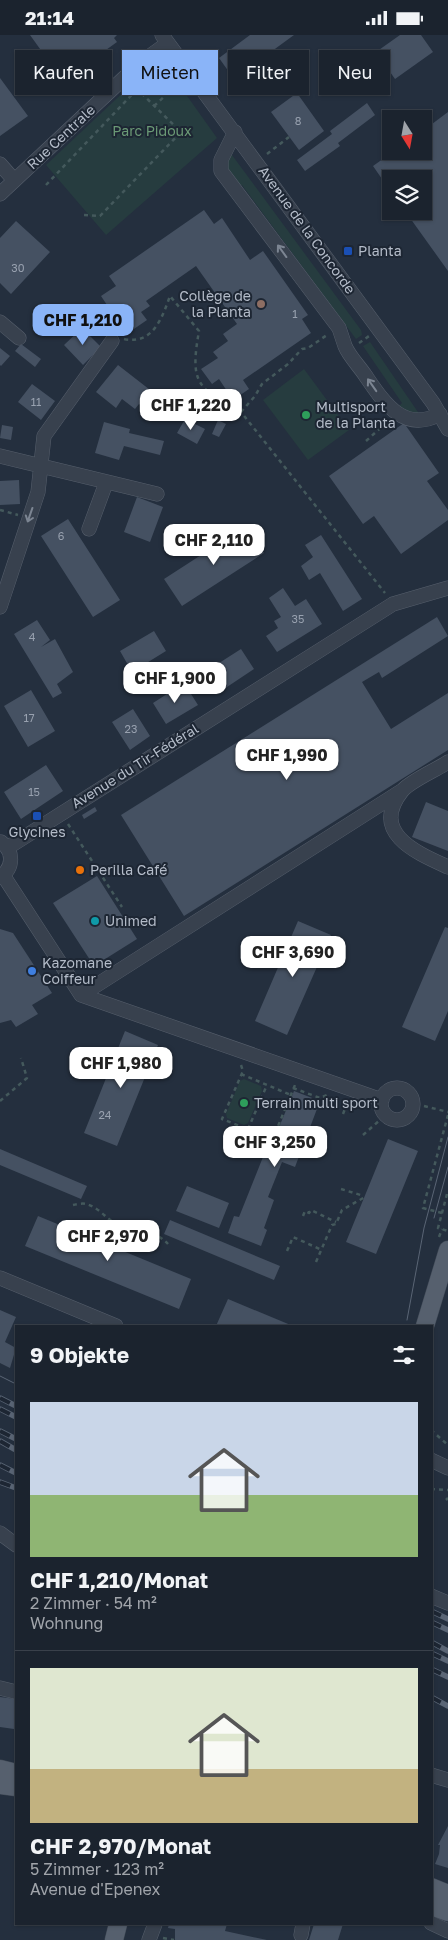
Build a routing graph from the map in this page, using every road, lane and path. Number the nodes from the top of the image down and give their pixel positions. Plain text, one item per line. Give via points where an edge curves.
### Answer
1 (165, 39) edge
2 (131, 95) edge
3 (143, 95) edge
4 (166, 95) edge
5 (154, 106) junction
6 (236, 133) junction
7 (289, 137) dead end
8 (267, 154) dead end
9 (0, 164) edge
10 (14, 180) junction
11 (46, 185) dead end
12 (0, 194) edge
13 (84, 215) dead end
14 (0, 323) edge
15 (369, 336) dead end
16 (324, 337) dead end
17 (19, 338) dead end
18 (112, 341) joint
19 (361, 341) dead end
20 (241, 412) junction
21 (398, 413) junction
22 (440, 414) junction
23 (448, 429) edge
24 (366, 441) dead end
25 (0, 456) edge
26 (42, 467) junction
27 (106, 483) junction
28 (157, 494) dead end
29 (0, 510) edge
30 (29, 518) junction
31 (89, 529) dead end
32 (4, 582) edge
33 (446, 592) edge
34 (393, 604) junction
35 (0, 607) edge
36 (448, 763) edge
37 (403, 791) junction
38 (68, 824) dead end
39 (4, 845) edge
40 (448, 867) edge
41 (2, 876) edge
42 (122, 907) dead end
43 (81, 995) junction
44 (234, 1047) junction
45 (21, 1058) dead end
46 (241, 1074) junction
47 (297, 1079) dead end
48 (266, 1085) junction
49 (293, 1088) junction
50 (291, 1095) junction
51 (335, 1096) dead end
52 (341, 1099) dead end
53 (382, 1099) dead end
54 (0, 1101) edge
55 (424, 1106) dead end
56 (448, 1113) edge
57 (343, 1114) dead end
58 (380, 1120) dead end
59 (248, 1129) junction
60 (363, 1135) dead end
61 (272, 1139) junction
62 (269, 1148) dead end
63 (341, 1189) dead end
64 (447, 1194) edge
65 (73, 1205) dead end
66 (442, 1213) junction
67 (303, 1216) dead end
68 (336, 1222) junction
69 (448, 1231) edge
70 (168, 1244) dead end
71 (448, 1249) edge
72 (322, 1250) junction
73 (287, 1251) dead end
74 (316, 1262) dead end
75 (0, 1278) edge
76 (114, 1325) edge
77 (425, 1325) edge
78 (433, 1432) edge
79 (448, 1445) edge
80 (433, 1461) edge
81 (448, 1468) edge
82 (433, 1489) edge
83 (448, 1491) edge
84 (0, 1533) edge
85 (15, 1544) edge
86 (433, 1597) edge
87 (448, 1603) edge
88 (0, 1689) edge
89 (15, 1692) edge
90 (0, 1769) edge
91 (15, 1773) edge
92 (433, 1776) edge
93 (448, 1780) edge
94 (0, 1785) edge
95 (15, 1787) edge
96 (433, 1888) edge
97 (448, 1894) edge
98 (433, 1907) edge
99 (448, 1913) edge
100 (433, 1924) edge
101 (118, 1925) edge
102 (155, 1925) edge
103 (448, 1931) edge
104 (114, 1940) edge
105 (150, 1940) edge

1 - 6 street, Avenue de la Concorde
1 - 10 street, Rue Centrale
2 - 11 path
3 - 5 path
4 - 5 path
5 - 13 path via 181,132 100,216
21 -> 6 street via 388,407 346,348 339,328 222,171 221,160
6 - 22 street, Avenue de la Concorde
7 - 8 path
9 - 10 street
10 - 12 street, Rue Centrale
14 - 17 street
15 - 19 path
16 - 20 path via 302,349 262,384
18 - 20 path via 120,337 138,339 155,331 170,296 199,331 195,375 216,399
18 - 26 street via 44,436
20 - 34 path
21 - 22 street via 419,421 428,421
21 - 24 path
22 - 23 street, Avenue de la Concorde
25 - 26 street
26 - 27 street
26 -> 30 street
27 - 28 street
27 - 31 street
29 - 30 path
30 - 32 street
32 - 35 street
33 - 34 street, Avenue du Tir-Fédéral
34 - 39 street, Avenue du Tir-Fédéral
36 - 37 street
37 - 40 street via 392,813 395,831 404,845
37 - 43 street
38 - 42 path
39 - 41 street via 11,860
41 - 43 street
43 - 44 street
44 - 46 path via 243,1071
44 - 53 street
45 - 54 path via 27,1078
46 - 48 path
46 - 59 path via 222,1119
47 - 49 path
48 - 50 path
48 - 59 path
49 - 50 path
49 - 51 path via 320,1098 328,1094
50 - 61 path
52 - 57 path via 348,1101
55 - 56 path
56 - 66 path via 423,1208
58 - 60 path
59 - 61 path
61 - 62 path
63 - 68 path via 365,1197 342,1210
64 - 66 path
65 - 70 path via 86,1204 117,1225 127,1228 137,1225 146,1233 161,1235
66 - 69 path via 438,1228
67 - 68 path via 305,1211 309,1213 311,1210
68 - 72 path
71 - 77 main road
72 - 73 path via 293,1237
72 - 74 path
75 - 76 street
78 - 79 path
80 - 81 street
82 - 83 path
84 - 85 street
86 - 87 street
88 - 89 street
90 - 91 main road
92 - 93 street
94 - 95 main road
96 - 97 main road
98 - 99 main road
100 - 103 street
101 - 104 main road
102 - 105 street

